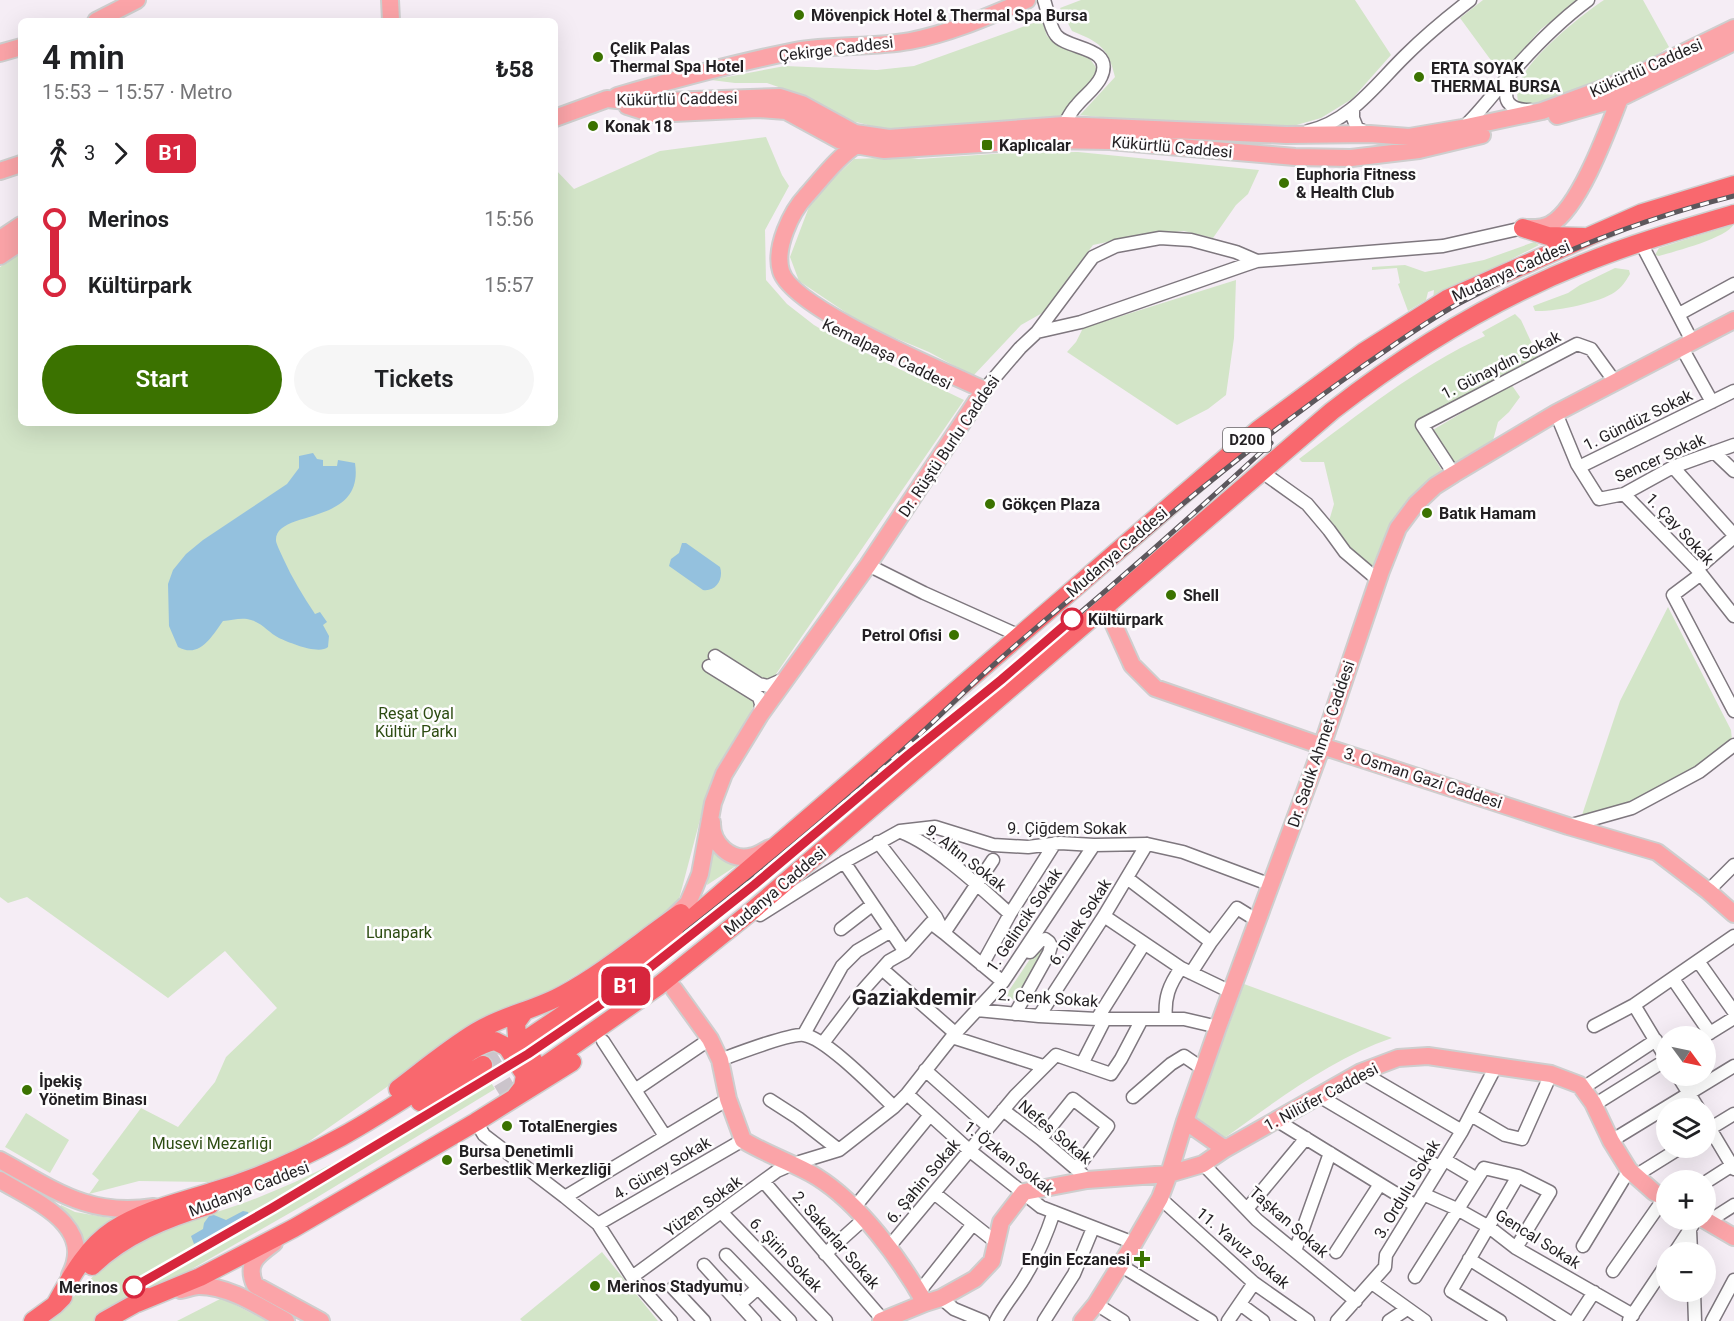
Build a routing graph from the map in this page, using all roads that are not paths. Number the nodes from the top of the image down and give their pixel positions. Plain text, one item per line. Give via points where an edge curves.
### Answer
1 (137, 0) edge
2 (390, 0) edge
3 (1027, 0) edge
4 (1470, 0) edge
5 (1588, 0) edge
6 (1045, 3) edge
7 (102, 18) edge
8 (391, 18) edge
9 (1734, 28) edge
10 (1734, 42) edge
11 (18, 48) edge
12 (0, 53) edge
13 (1514, 70) junction
14 (1620, 98) junction
15 (607, 99) junction
16 (1353, 108) junction
17 (558, 110) edge
18 (1542, 111) junction
19 (558, 117) edge
20 (1064, 125) junction
21 (1462, 128) junction
22 (1286, 135) junction
23 (1370, 135) junction
24 (843, 136) junction
25 (872, 137) junction
26 (18, 165) edge
27 (0, 171) edge
28 (1734, 185) edge
29 (1734, 214) edge
30 (18, 227) edge
31 (1524, 228) junction
32 (1589, 237) junction
33 (0, 239) edge
34 (1641, 243) junction
35 (18, 244) edge
36 (0, 256) edge
37 (1257, 261) junction
38 (1734, 284) edge
39 (1679, 314) junction
40 (1734, 320) edge
41 (1037, 332) junction
42 (1687, 346) junction
43 (1615, 382) junction
44 (1734, 391) edge
45 (981, 394) junction
46 (1712, 402) junction
47 (1556, 413) junction
48 (1734, 446) edge
49 (1714, 452) junction
50 (1579, 467) junction
51 (1673, 467) junction
52 (1734, 471) edge
53 (1262, 472) junction
54 (1454, 474) junction
55 (1624, 494) junction
56 (1734, 536) edge
57 (868, 565) junction
58 (1699, 572) junction
59 (1378, 580) junction
60 (1105, 605) junction
61 (1734, 616) edge
62 (1020, 636) junction
63 (788, 677) junction
64 (1734, 711) edge
65 (760, 716) junction
66 (1734, 745) edge
67 (1322, 746) junction
68 (713, 803) junction
69 (852, 825) junction
70 (1568, 826) junction
71 (900, 831) junction
72 (878, 842) junction
73 (1055, 843) junction
74 (778, 844) junction
75 (1147, 844) junction
76 (1094, 845) junction
77 (993, 860) dead end
78 (844, 862) junction
79 (1734, 865) edge
80 (1127, 878) junction
81 (978, 885) junction
82 (1271, 885) junction
83 (1708, 891) junction
84 (872, 905) junction
85 (1011, 914) junction
86 (1734, 914) edge
87 (760, 915) junction
88 (1104, 916) junction
89 (1258, 921) junction
90 (667, 923) junction
91 (841, 929) dead end
92 (891, 932) junction
93 (944, 933) junction
94 (1730, 940) edge
95 (1211, 942) junction
96 (1144, 944) junction
97 (905, 952) junction
98 (1734, 954) edge
99 (1698, 961) junction
100 (982, 965) junction
101 (882, 969) junction
102 (1186, 970) junction
103 (1673, 979) junction
104 (1003, 982) junction
105 (674, 989) junction
106 (1231, 992) junction
107 (1634, 1005) junction
108 (977, 1010) junction
109 (991, 1011) junction
110 (524, 1012) junction
111 (1734, 1012) edge
112 (1015, 1014) junction
113 (1039, 1016) junction
114 (1734, 1018) edge
115 (1101, 1019) junction
116 (1142, 1019) junction
117 (1166, 1019) junction
118 (1594, 1026) dead end
119 (1702, 1026) edge
120 (1218, 1027) junction
121 (1716, 1029) edge
122 (804, 1034) junction
123 (953, 1035) junction
124 (530, 1036) tunnel mouth
125 (710, 1039) junction
126 (1656, 1040) joint
127 (603, 1041) junction
128 (823, 1043) junction
129 (720, 1060) junction
130 (1082, 1064) junction
131 (483, 1065) tunnel mouth
132 (1656, 1065) edge
133 (1043, 1066) junction
134 (1496, 1066) junction
135 (1734, 1066) edge
136 (552, 1068) junction
137 (1203, 1069) junction
138 (925, 1070) junction
139 (1361, 1072) junction
140 (1551, 1074) junction
141 (1684, 1086) edge
142 (1583, 1088) junction
143 (635, 1090) junction
144 (907, 1094) junction
145 (1689, 1094) junction
146 (508, 1095) junction
147 (1319, 1096) junction
148 (1133, 1097) dead end
149 (1692, 1098) edge
150 (728, 1099) junction
151 (770, 1100) dead end
152 (1594, 1105) junction
153 (894, 1107) junction
154 (1003, 1110) junction
155 (1734, 1114) edge
156 (930, 1115) junction
157 (1471, 1115) junction
158 (1276, 1120) junction
159 (1185, 1121) junction
160 (476, 1122) junction
161 (1716, 1123) edge
162 (989, 1127) junction
163 (1462, 1131) junction
164 (665, 1136) junction
165 (1306, 1138) junction
166 (1041, 1139) junction
167 (743, 1140) junction
168 (1716, 1140) edge
169 (1611, 1141) junction
170 (1225, 1149) junction
171 (839, 1150) junction
172 (969, 1150) junction
173 (1330, 1153) junction
174 (1661, 1158) edge
175 (298, 1159) junction
176 (0, 1160) edge
177 (793, 1164) junction
178 (1203, 1164) junction
179 (1442, 1164) junction
180 (1733, 1166) edge
181 (1632, 1173) junction
182 (1082, 1174) junction
183 (1169, 1174) junction
184 (1518, 1176) junction
185 (1716, 1176) edge
186 (1477, 1179) junction
187 (0, 1180) edge
188 (764, 1182) junction
189 (1380, 1184) junction
190 (1023, 1192) junction
191 (933, 1193) junction
192 (1656, 1193) edge
193 (1423, 1194) junction
194 (565, 1197) junction
195 (1160, 1198) junction
196 (1734, 1205) edge
197 (161, 1206) junction
198 (1416, 1206) junction
199 (1247, 1209) junction
200 (1457, 1209) junction
201 (1656, 1211) edge
202 (1054, 1212) junction
203 (722, 1213) junction
204 (859, 1214) junction
205 (1716, 1215) edge
206 (598, 1224) junction
207 (973, 1224) junction
208 (1489, 1227) junction
209 (294, 1228) junction
210 (1093, 1228) junction
211 (1694, 1230) edge
212 (1716, 1230) edge
213 (1734, 1237) edge
214 (1684, 1242) edge
215 (997, 1243) junction
216 (1134, 1243) junction
217 (1583, 1246) dead end
218 (888, 1248) junction
219 (1516, 1248) junction
220 (1295, 1251) junction
221 (1336, 1252) dead end
222 (825, 1254) junction
223 (726, 1255) dead end
224 (1469, 1259) junction
225 (704, 1265) dead end
226 (1120, 1265) junction
227 (1613, 1271) dead end
228 (632, 1277) junction
229 (1415, 1277) dead end
230 (1656, 1280) edge
231 (1734, 1280) edge
232 (1254, 1283) junction
233 (1372, 1283) junction
234 (674, 1288) dead end
235 (758, 1288) junction
236 (1594, 1292) junction
237 (928, 1298) junction
238 (1356, 1301) junction
239 (1694, 1302) edge
240 (137, 1303) junction
241 (740, 1304) junction
242 (1096, 1304) junction
243 (1240, 1304) junction
244 (55, 1305) junction
245 (1407, 1309) junction
246 (1631, 1318) edge
247 (882, 1320) edge
248 (33, 1321) edge
249 (104, 1321) edge
250 (286, 1321) edge
251 (321, 1321) edge
252 (671, 1321) edge
253 (704, 1321) edge
254 (755, 1321) edge
255 (790, 1321) edge
256 (826, 1321) edge
257 (983, 1321) edge
258 (996, 1321) edge
259 (1044, 1321) edge
260 (1082, 1321) edge
261 (1123, 1321) edge
262 (1211, 1321) edge
263 (1228, 1321) edge
264 (1263, 1321) edge
265 (1308, 1321) edge
266 (1337, 1321) edge
267 (1389, 1321) edge
268 (1425, 1321) edge
269 (1500, 1321) edge
270 (1568, 1321) edge
271 (1575, 1321) edge
272 (1695, 1321) edge
273 (1712, 1321) edge

1 - 7 main road
2 - 8 main road
3 - 15 main road, Çekirge Caddesi via 933,36 798,51
4 - 16 street via 1406,54
5 - 13 street
6 - 20 street via 1055,35 1092,51 1104,68
9 - 18 main road, Kükürtlü Caddesi via 1629,79
10 - 14 main road, Kükürtlü Caddesi
11 - 12 main road
13 - 18 street via 1506,88 1509,104 1520,110
13 - 21 street
14 - 24 main road, Kükürtlü Caddesi via 1419,150 1351,158 1110,141 1046,140 884,150
14 - 31 main road via 1596,156 1566,211 1552,224
15 - 17 main road, Çekirge Caddesi
15 - 19 main road, Çekirge Caddesi
15 - 24 main road, Kükürtlü Caddesi via 652,114 786,111
16 - 22 street via 1322,128
16 - 23 street via 1357,128
18 - 21 main road, Kükürtlü Caddesi
20 - 22 main road, Kükürtlü Caddesi
20 - 25 main road, Kükürtlü Caddesi
21 - 23 main road, Kükürtlü Caddesi via 1409,137
22 - 23 main road, Kükürtlü Caddesi
24 - 25 main road, Kemalpaşa Caddesi
24 - 25 main road, Kükürtlü Caddesi via 855,133
24 - 45 main road, Kemalpaşa Caddesi via 789,199 780,217 771,251 771,270 777,285 820,322
26 - 27 main road
28 - 32 highway, Mudanya Caddesi / D200 via 1642,213
29 - 34 highway, Mudanya Caddesi / D200
30 - 33 main road
31 - 32 highway via 1548,236
31 - 37 street via 1443,246
32 - 62 highway, Mudanya Caddesi / D200 via 1447,299 1365,351 1258,430
34 - 39 street, 1. Gündüz Sokak
34 - 53 highway, Mudanya Caddesi / D200 via 1546,279 1422,346 1332,411
35 - 36 main road
37 - 41 street via 1081,322
37 - 41 street, Dr. Rüştü Burlu Caddesi via 1191,240 1160,238 1116,246 1093,257
38 - 39 street
39 - 42 street, 1. Gündüz Sokak
40 - 42 main road, Dr. Sadık Ahmet Caddesi
41 - 45 street, Dr. Rüştü Burlu Caddesi
42 - 43 main road, Dr. Sadık Ahmet Caddesi
42 - 46 street, 1. Gündüz Sokak
43 - 47 main road, Dr. Sadık Ahmet Caddesi
43 - 54 street, 1. Günaydın Sokak via 1591,349 1577,344 1422,425
44 - 46 street, 1. Gündüz Sokak
45 - 57 main road, Dr. Rüştü Burlu Caddesi
46 - 50 street, 1. Gündüz Sokak
47 - 50 street
47 - 54 main road, Dr. Sadık Ahmet Caddesi
48 - 49 street, Sencer Sokak
49 - 51 street, Sencer Sokak
49 - 52 street
50 - 55 street, Sencer Sokak via 1599,499
51 - 55 street, Sencer Sokak
51 - 56 street
53 - 59 street via 1307,504 1345,552
53 - 60 highway, Mudanya Caddesi / D200
54 - 59 main road, Dr. Sadık Ahmet Caddesi via 1416,504 1398,528
55 - 58 street, 1. Çay Sokak
56 - 58 street
57 - 62 street
57 - 63 main road, Dr. Rüştü Burlu Caddesi
58 - 61 street, 1. Çay Sokak
58 - 64 street via 1673,595
59 - 67 main road, Dr. Sadık Ahmet Caddesi
60 - 67 main road, 3. Osman Gazi Caddesi via 1132,666 1155,688
60 - 69 highway, Mudanya Caddesi / D200
62 - 74 highway, Mudanya Caddesi / D200
63 - 65 main road, Dr. Rüştü Burlu Caddesi
63 - 65 street via 768,686 712,661 759,697
65 - 68 main road, Dr. Rüştü Burlu Caddesi via 724,774
66 - 70 street via 1699,772 1632,808
67 - 70 main road, 3. Osman Gazi Caddesi
67 - 82 main road, Dr. Sadık Ahmet Caddesi
68 - 74 main road via 712,832 725,850 737,857 752,857
68 - 90 main road via 700,874 688,903
69 - 87 highway
69 - 136 highway, Mudanya Caddesi / D200 via 753,910
70 - 83 main road, 3. Osman Gazi Caddesi via 1657,852
71 - 72 street, 9. Çiğdem Sokak
71 - 73 street, 9. Çiğdem Sokak via 935,827 993,845 1028,847
71 - 81 street, 9. Altın Sokak
72 - 78 street, 9. Çiğdem Sokak
72 - 93 street
73 - 76 street, 9. Çiğdem Sokak
73 - 85 street, 9. Altın Sokak
74 - 90 highway
74 - 124 highway, Mudanya Caddesi / D200 via 683,926 591,996
75 - 76 street, 9. Çiğdem Sokak
75 - 80 street, 6. Dilek Sokak
75 - 82 street, 9. Çiğdem Sokak via 1183,852
76 - 104 street, 1. Gelincik Sokak
77 - 81 street
78 - 84 street
78 - 87 street, 9. Çiğdem Sokak
79 - 83 street
80 - 88 street, 6. Dilek Sokak
80 - 95 street
81 - 85 street, 9. Altın Sokak
81 - 93 street
82 - 89 main road, Dr. Sadık Ahmet Caddesi
83 - 86 main road, 3. Osman Gazi Caddesi
84 - 91 street
84 - 92 street
85 - 100 street, 9. Altın Sokak
87 - 105 highway
88 - 96 street
88 - 113 street, 6. Dilek Sokak
89 - 95 street via 1237,909
89 - 106 main road, Dr. Sadık Ahmet Caddesi
90 - 110 highway via 584,982
92 - 97 street
92 - 122 street via 857,951 842,966
93 - 97 street via 931,923
93 - 100 street
94 - 98 street
94 - 99 street
95 - 102 street
96 - 102 street
96 - 115 street
97 - 101 street
99 - 103 street
99 - 111 street
100 - 104 street
101 - 123 street
101 - 128 street
102 - 106 street
102 - 117 street via 1171,981 1164,1001
103 - 107 street
103 - 119 street
104 - 108 street, 1. Gelincik Sokak
105 - 125 main road
105 - 127 highway
106 - 120 main road, Dr. Sadık Ahmet Caddesi
107 - 118 street
107 - 126 street
108 - 109 street, 2. Cenk Sokak
108 - 123 street, 2. Cenk Sokak
109 - 112 street, 2. Cenk Sokak
109 - 112 street via 1033,947 1045,939 1051,946 1049,952
110 - 136 highway via 516,1023 517,1036 540,1071
110 - 175 highway via 476,1031 351,1125
112 - 113 street, 2. Cenk Sokak
113 - 115 street, 2. Cenk Sokak
114 - 121 street
115 - 116 street, 2. Cenk Sokak
115 - 130 street
116 - 117 street, 2. Cenk Sokak
116 - 130 street via 1111,1074
117 - 120 street, 2. Cenk Sokak
120 - 137 main road, Dr. Sadık Ahmet Caddesi
122 - 128 street
122 - 129 street
123 - 133 street
123 - 138 street, 2. Cenk Sokak
125 - 129 main road
125 - 143 street
126 - 142 street
127 - 136 highway
127 - 143 street
128 - 153 street
129 - 150 main road
130 - 133 street, 6. Şahin Sokak via 1056,1055
131 - 244 highway, Mudanya Caddesi via 313,1165 141,1231 107,1251
132 - 152 street
133 - 154 street, 6. Şahin Sokak
134 - 139 main road, 1. Nilüfer Caddesi via 1428,1056 1398,1058
134 - 140 main road, 1. Nilüfer Caddesi
134 - 157 street, 3. Ordulu Sokak
135 - 145 street
136 - 146 highway
137 - 148 street via 1184,1056
137 - 159 main road, Dr. Sadık Ahmet Caddesi
138 - 144 street, 2. Cenk Sokak
138 - 162 street
139 - 147 main road, 1. Nilüfer Caddesi
139 - 163 street
140 - 142 main road, 1. Nilüfer Caddesi
140 - 157 street via 1522,1139 1505,1135
141 - 145 street
142 - 152 main road
143 - 164 street
144 - 153 street, 2. Cenk Sokak
144 - 156 street, 1. Özkan Sokak
145 - 149 street
145 - 169 street
146 - 160 highway
146 - 175 highway via 523,1087 525,1075 507,1047 487,1042 386,1110
146 - 240 highway
147 - 158 main road, 1. Nilüfer Caddesi
147 - 179 street
150 - 164 street
150 - 167 main road
151 - 171 street
152 - 169 main road
153 - 171 street, 2. Cenk Sokak
154 - 162 street, 6. Şahin Sokak
154 - 166 street, Nefes Sokak
155 - 161 street
156 - 172 street, 1. Özkan Sokak
156 - 204 street
157 - 163 street, 3. Ordulu Sokak
158 - 165 street
158 - 170 main road, 1. Nilüfer Caddesi
159 - 170 main road
159 - 183 main road, Dr. Sadık Ahmet Caddesi
160 - 194 street via 484,1135
160 - 209 highway
162 - 172 street, 6. Şahin Sokak
163 - 179 street, 3. Ordulu Sokak
164 - 194 street
165 - 173 street
165 - 199 street
166 - 182 street, Nefes Sokak
166 - 182 street via 1073,1099 1107,1126
167 - 177 main road
167 - 206 street, 4. Güney Sokak
168 - 180 street
169 - 181 main road
170 - 178 main road, 1. Nilüfer Caddesi
171 - 177 street, 2. Cenk Sokak
172 - 190 street, 1. Özkan Sokak
172 - 191 street, 6. Şahin Sokak
173 - 189 street
173 - 220 street
174 - 181 street
175 - 197 highway via 256,1178
176 - 197 main road via 90,1205 113,1210
177 - 188 street, Yüzen Sokak
177 - 204 main road via 819,1179
178 - 183 main road, 1. Nilüfer Caddesi
178 - 199 street, Taşkan Sokak
179 - 186 street
179 - 193 street, 3. Ordulu Sokak
180 - 185 street
181 - 192 main road
181 - 217 street
182 - 183 main road, 1. Nilüfer Caddesi via 1104,1179
182 - 190 main road, 1. Nilüfer Caddesi
183 - 195 main road, Dr. Sadık Ahmet Caddesi
184 - 186 street via 1484,1168
184 - 208 street
184 - 219 street via 1550,1192
186 - 200 street
187 - 244 main road via 52,1212 72,1233 76,1250 74,1268
188 - 203 street, Yüzen Sokak
188 - 222 street, 2. Sakarlar Sokak
189 - 198 street
189 - 221 street
190 - 202 street, 1. Özkan Sokak
190 - 215 main road via 1001,1222
191 - 207 street
191 - 218 street, 6. Şahin Sokak
193 - 198 street, 3. Ordulu Sokak
193 - 200 street, Gencal Sokak
194 - 206 street
195 - 216 main road, Dr. Sadık Ahmet Caddesi
195 - 232 street, 11. Yavuz Sokak
196 - 205 street
197 - 244 highway via 112,1231 87,1253
198 - 233 street, 3. Ordulu Sokak via 1386,1255 1385,1267
199 - 220 street, Taşkan Sokak
200 - 208 street, Gencal Sokak
200 - 229 street
201 - 227 street
202 - 210 street, 1. Özkan Sokak
202 - 258 street via 1043,1244
203 - 228 street, Yüzen Sokak
203 - 256 street, 6. Şirin Sokak
204 - 218 main road
204 - 222 street
206 - 228 street
207 - 215 street
207 - 237 street
208 - 219 street, Gencal Sokak
208 - 224 street
209 - 240 highway via 200,1277
209 - 251 main road via 260,1254 251,1266 251,1276 255,1285
210 - 216 street, 1. Özkan Sokak
210 - 259 street via 1074,1274
211 - 214 street
212 - 213 main road
215 - 237 main road via 992,1261 975,1279
216 - 226 main road, Dr. Sadık Ahmet Caddesi
218 - 237 main road
219 - 236 street, Gencal Sokak
220 - 238 street, Taşkan Sokak
222 - 247 street, 2. Sakarlar Sokak
223 - 235 street
224 - 269 street via 1451,1291
224 - 270 street
225 - 241 street
226 - 242 main road, Dr. Sadık Ahmet Caddesi
226 - 262 street
228 - 252 street
230 - 246 street
231 - 273 street
232 - 243 street
232 - 265 street, 11. Yavuz Sokak
233 - 238 street, 3. Ordulu Sokak
233 - 245 street
234 - 253 street
235 - 241 street
235 - 255 street
236 - 246 street, Gencal Sokak
236 - 271 street
237 - 247 main road
237 - 257 street
238 - 266 street, 3. Ordulu Sokak
239 - 272 street
240 - 249 highway
240 - 250 main road via 198,1286 244,1299
241 - 254 street
242 - 260 main road, Dr. Sadık Ahmet Caddesi
242 - 261 street
243 - 263 street
243 - 264 street
244 - 248 highway
245 - 267 street
245 - 268 street

